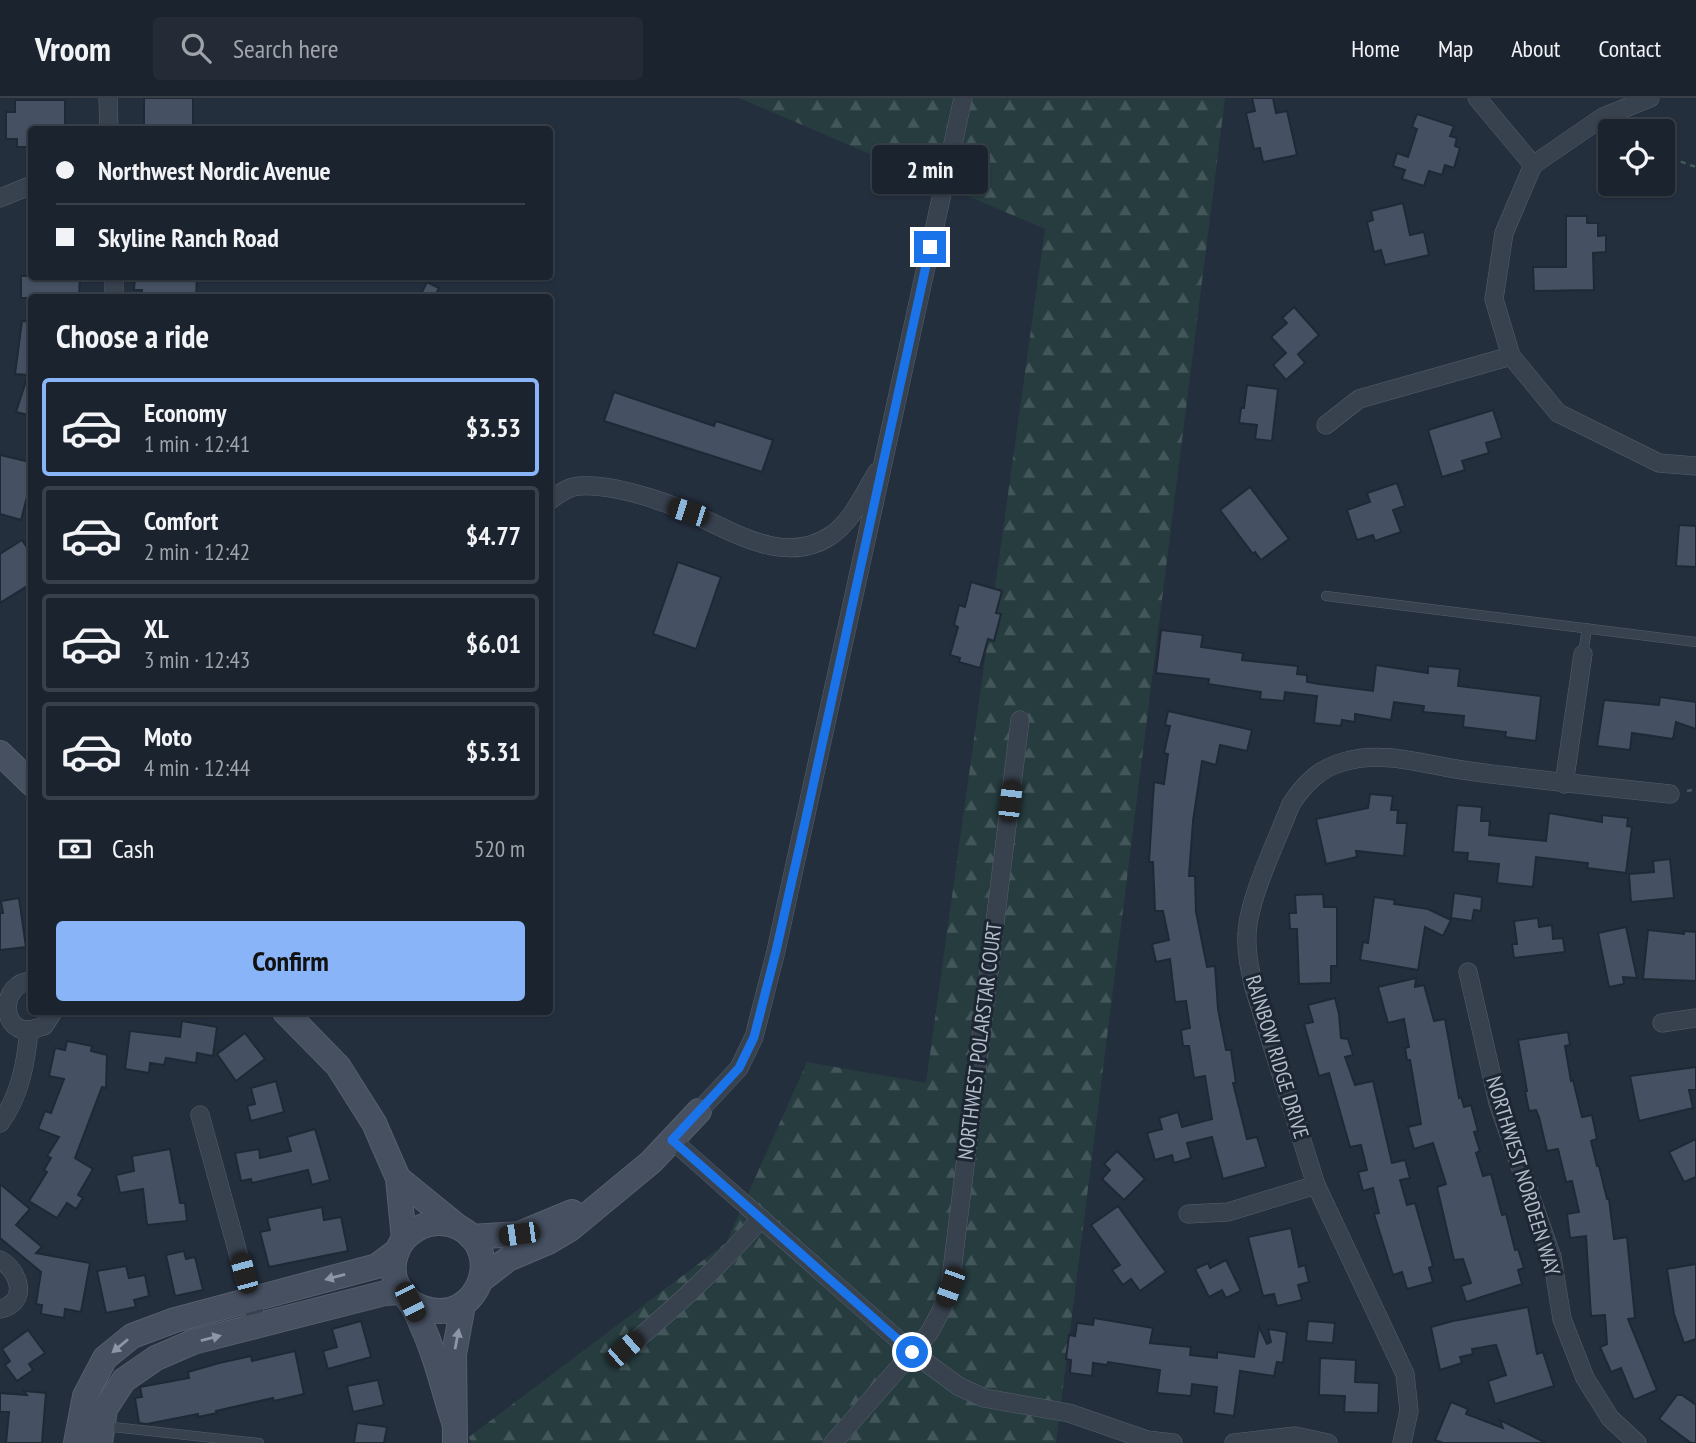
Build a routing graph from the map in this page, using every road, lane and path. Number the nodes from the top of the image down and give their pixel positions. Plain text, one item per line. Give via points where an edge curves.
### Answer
1 (108, 98) edge
2 (963, 98) edge
3 (1477, 98) edge
4 (1650, 98) edge
5 (109, 126) edge
6 (1675, 160) edge
7 (1533, 165) junction
8 (1696, 167) edge
9 (28, 187) edge
10 (0, 198) edge
11 (1511, 356) junction
12 (1326, 425) dead end
13 (883, 463) junction
14 (1696, 466) edge
15 (553, 498) edge
16 (1326, 596) dead end
17 (1587, 628) junction
18 (1696, 642) edge
19 (1583, 654) joint
20 (1020, 720) dead end
21 (0, 753) edge
22 (28, 780) edge
23 (1564, 783) junction
24 (1670, 794) dead end
25 (1468, 972) dead end
26 (28, 981) edge
27 (51, 1015) edge
28 (288, 1015) edge
29 (1696, 1018) edge
30 (1662, 1023) dead end
31 (29, 1030) junction
32 (699, 1111) joint
33 (200, 1115) dead end
34 (0, 1123) edge
35 (672, 1140) junction
36 (398, 1178) junction
37 (1316, 1185) junction
38 (602, 1200) junction
39 (1188, 1214) dead end
40 (761, 1218) junction
41 (465, 1232) junction
42 (400, 1245) junction
43 (0, 1259) edge
44 (481, 1280) junction
45 (405, 1297) junction
46 (251, 1299) junction
47 (463, 1305) junction
48 (0, 1309) edge
49 (258, 1326) junction
50 (625, 1349) dead end
51 (912, 1352) junction
52 (454, 1433) edge
53 (101, 1434) edge
54 (76, 1443) edge
55 (259, 1443) edge
56 (833, 1443) edge
57 (1173, 1443) edge
58 (1234, 1443) edge
59 (1328, 1443) edge
60 (1402, 1443) edge
61 (1637, 1443) edge

1 - 5 street
2 - 13 street
3 - 7 street
4 - 7 street via 1603,117
6 - 8 path
7 - 11 street via 1504,233 1494,299
9 - 10 street
11 - 12 street via 1359,399
11 - 14 street via 1558,413 1659,463
13 - 15 street via 843,525 829,537 798,549 755,543 688,512 612,487 571,487
13 - 32 street via 754,1037 739,1068
16 - 17 lane
17 - 18 lane
17 - 19 lane
19 - 23 street
20 - 51 street, NORTHWEST POLARSTAR COURT via 950,1287 929,1332
21 - 22 street
23 - 24 street, RAINBOW RIDGE DRIVE
23 - 37 street, RAINBOW RIDGE DRIVE via 1376,757 1345,761 1318,772 1291,804 1250,911 1248,959
25 - 61 street, NORTHWEST NORDEEN WAY via 1498,1103 1552,1257 1562,1319 1585,1378 1611,1418
26 - 31 street via 8,990 5,1004 7,1017 18,1028
27 - 31 street via 44,1026
28 - 36 street via 338,1066 374,1123
29 - 30 street
31 - 34 street via 26,1064 10,1109
32 - 35 street
33 - 46 street
35 - 38 street
35 - 40 street
36 - 41 street
36 - 42 street
37 - 39 street via 1228,1212
37 - 60 street, RAINBOW RIDGE DRIVE via 1405,1374 1409,1411
38 - 41 street via 519,1234
38 - 44 street via 570,1229 508,1259
40 - 50 street via 697,1287
40 - 51 street
41 - 42 street via 443,1223 428,1224
41 - 44 street via 480,1250
42 - 45 street via 395,1279
42 -> 46 street via 377,1266
43 - 48 street via 18,1279 19,1291 16,1301
44 - 47 street
45 - 47 street via 436,1312
45 - 49 street via 385,1293
45 - 52 street via 425,1332
46 - 49 street
46 -> 54 street via 132,1336 105,1358 85,1396
52 -> 47 street via 454,1354
53 -> 49 street via 106,1409 124,1380 156,1358 193,1342
51 - 56 street, NORTHWEST POLARSTAR COURT
51 - 57 street via 958,1386 984,1398 1069,1413 1147,1440
53 - 55 lane
58 - 59 street via 1295,1436

